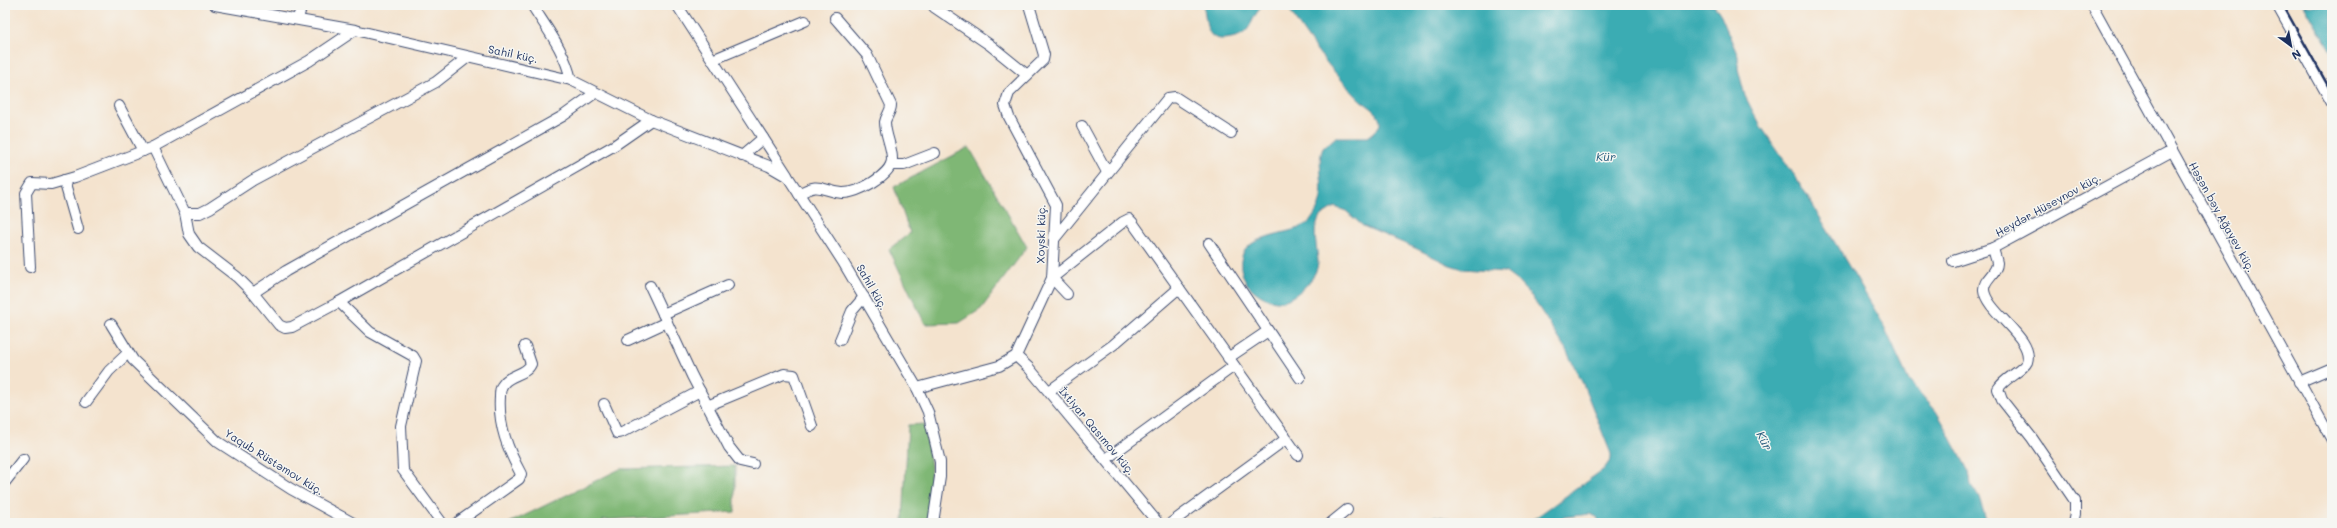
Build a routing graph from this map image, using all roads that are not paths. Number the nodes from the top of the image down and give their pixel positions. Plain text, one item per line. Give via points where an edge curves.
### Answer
1 (216, 5) edge
2 (302, 5) edge
3 (532, 5) edge
4 (677, 5) edge
5 (1029, 5) edge
6 (2092, 5) edge
7 (2277, 5) edge
8 (934, 7) dead end
9 (298, 18) junction
10 (835, 18) dead end
11 (805, 20) dead end
12 (355, 30) junction
13 (468, 57) junction
14 (712, 60) junction
15 (1027, 75) junction
16 (570, 80) junction
17 (595, 93) junction
18 (2332, 103) edge
19 (119, 106) dead end
20 (651, 120) junction
21 (1082, 126) dead end
22 (1231, 134) dead end
23 (762, 138) junction
24 (153, 147) junction
25 (143, 151) junction
26 (2172, 151) junction
27 (935, 153) dead end
28 (742, 156) junction
29 (891, 165) junction
30 (1107, 172) junction
31 (788, 177) junction
32 (64, 180) junction
33 (799, 194) junction
34 (185, 213) junction
35 (78, 229) dead end
36 (1055, 238) junction
37 (1209, 243) dead end
38 (1993, 248) junction
39 (1953, 261) dead end
40 (30, 267) dead end
41 (1052, 278) junction
42 (650, 286) dead end
43 (728, 286) dead end
44 (1179, 288) junction
45 (253, 293) junction
46 (1067, 294) dead end
47 (864, 297) junction
48 (339, 302) junction
49 (665, 318) junction
50 (111, 324) dead end
51 (1268, 330) junction
52 (628, 340) dead end
53 (840, 340) dead end
54 (525, 346) dead end
55 (128, 353) junction
56 (1016, 356) junction
57 (1231, 362) junction
58 (2332, 368) edge
59 (1300, 378) dead end
60 (2300, 382) junction
61 (916, 388) junction
62 (700, 391) junction
63 (1049, 391) junction
64 (86, 402) dead end
65 (604, 404) dead end
66 (707, 406) junction
67 (812, 426) dead end
68 (1286, 439) junction
69 (2332, 440) edge
70 (1298, 455) dead end
71 (23, 459) dead end
72 (1106, 459) junction
73 (753, 464) dead end
74 (5, 482) edge
75 (1347, 510) dead end
76 (353, 523) edge
77 (442, 523) edge
78 (458, 523) edge
79 (933, 523) edge
80 (1158, 523) edge
81 (1171, 523) edge
82 (1331, 523) edge
83 (2072, 523) edge

1 - 9 street, Sahil küç.
2 - 9 street
3 - 16 street via 562,51 568,64
4 - 14 street, Sahil küç.
5 - 15 street, Xoyski küç. via 1044,55 1043,60
6 - 26 street, Həsən bəy Ağayev küç.
7 - 18 street
8 - 15 street via 990,45
9 - 12 street, Sahil küç.
10 - 29 street via 867,55 891,106 885,120
11 - 14 street
12 - 13 street, Sahil küç.
12 - 24 street via 309,62
13 - 16 street, Sahil küç.
13 - 34 street via 436,82 253,180 210,208 200,213
14 - 23 street, Sahil küç.
15 - 36 street, Xoyski küç. via 1009,93 1006,105 1009,117 1056,205
16 - 17 street, Sahil küç.
17 - 20 street, Sahil küç.
17 - 45 street via 563,116 286,271
19 - 25 street
20 - 28 street, Sahil küç.
20 - 48 street via 615,145
21 - 30 street
22 - 30 street via 1181,100 1175,97 1168,98
23 - 28 street
23 - 31 street, Sahil küç.
24 - 25 street
24 - 34 street
25 - 32 street
26 - 38 street, Heydər Hüseynov küç.
26 - 60 street, Həsən bəy Ağayev küç.
27 - 29 street via 904,165
28 - 31 street, Sahil küç. via 769,166
29 - 33 street via 860,190 842,193 818,186 810,187
30 - 36 street
31 - 33 street, Sahil küç.
32 - 35 street
32 - 40 street via 50,184 32,184 26,193
33 - 47 street, Sahil küç.
34 - 45 street via 189,234 198,247 237,277
36 - 41 street, Xoyski küç.
37 - 51 street
38 - 39 street
38 - 83 street, Heydər Hüseynov küç. via 1997,264 1992,276 1986,281 1984,290 2018,337 2028,360 2002,382 1998,389 2002,400 2032,438 2075,501
41 - 44 street via 1102,237 1129,219
41 - 46 street
41 - 56 street, Xoyski küç.
42 - 49 street
43 - 49 street
44 - 57 street
44 - 63 street via 1113,345
45 - 48 street via 279,325 285,328 292,327
47 - 53 street via 852,311
47 - 61 street, Sahil küç.
48 - 77 street via 370,332 416,360 401,426 403,470
49 - 52 street
49 - 62 street
50 - 55 street, Yaqub Rüstəmov küç.
51 - 57 street
51 - 59 street
54 - 78 street via 531,364 529,369 504,382 499,415 500,426 521,474 519,479
55 - 64 street via 109,371
55 - 76 street, Yaqub Rüstəmov küç. via 218,442 291,489
56 - 61 street via 1000,366
56 - 63 street, İxtiyar Qasımov küç.
57 - 68 street
57 - 72 street
58 - 60 street
60 - 69 street, Həsən bəy Ağayev küç.
61 - 79 street, Sahil küç. via 928,412 940,462
62 - 65 street via 622,432 614,429
62 - 66 street
63 - 72 street, İxtiyar Qasımov küç.
66 - 67 street via 790,373 794,375
66 - 73 street via 736,457 740,461
68 - 70 street
68 - 81 street
71 - 74 street
72 - 80 street, İxtiyar Qasımov küç.
75 - 82 street

